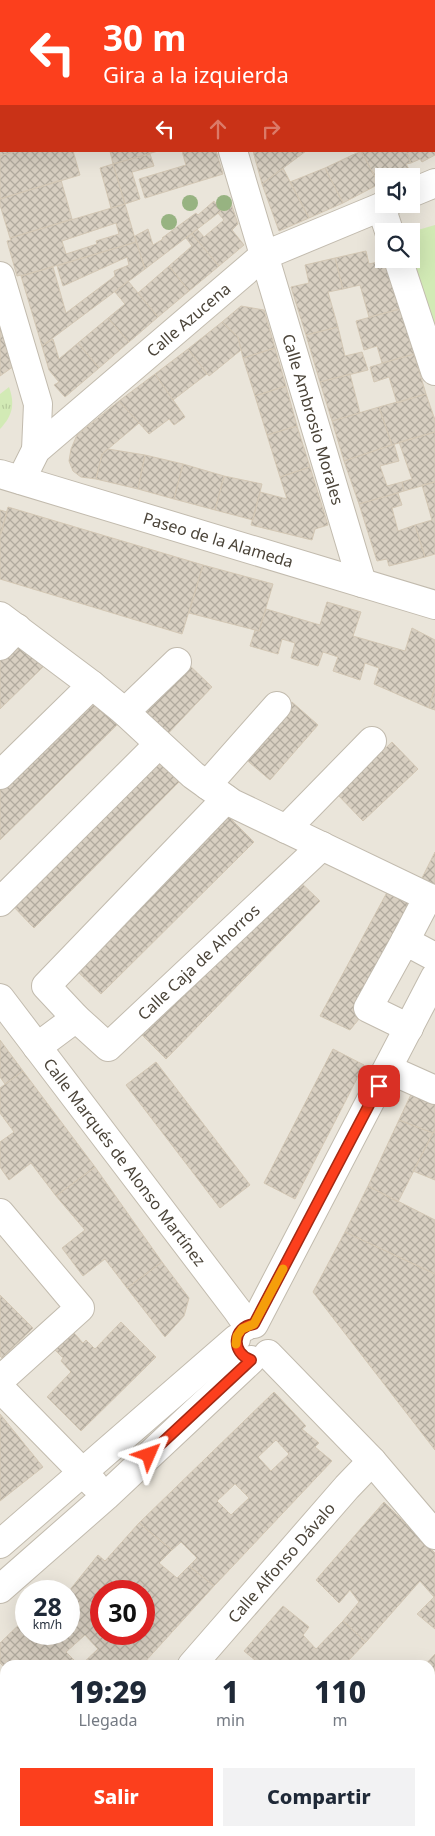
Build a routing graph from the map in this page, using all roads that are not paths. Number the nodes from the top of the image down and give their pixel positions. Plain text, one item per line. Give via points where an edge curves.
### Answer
1 (233, 152) edge
2 (435, 183) edge
3 (420, 189) edge
4 (386, 214) edge
5 (263, 256) junction
6 (401, 268) edge
7 (0, 276) edge
8 (435, 372) edge
9 (36, 450) junction
10 (11, 477) edge
11 (362, 584) junction
12 (435, 605) edge
13 (6, 630) edge
14 (177, 662) dead end
15 (92, 684) junction
16 (277, 706) dead end
17 (125, 712) junction
18 (372, 741) dead end
19 (159, 744) junction
20 (0, 775) edge
21 (217, 792) junction
22 (286, 829) junction
23 (322, 846) junction
24 (0, 902) edge
25 (405, 941) junction
26 (435, 957) edge
27 (435, 977) edge
28 (0, 998) edge
29 (76, 1018) junction
30 (409, 1028) junction
31 (37, 1047) junction
32 (388, 1070) junction
33 (435, 1090) edge
34 (0, 1213) edge
35 (250, 1341) junction
36 (0, 1380) edge
37 (0, 1388) edge
38 (372, 1461) junction
39 (82, 1472) junction
40 (106, 1496) junction
41 (435, 1536) edge
42 (0, 1544) edge
43 (0, 1588) edge
44 (196, 1660) edge

1 - 5 street, Calle Ambrosio Morales
2 - 3 street
4 - 5 street, Calle Azucena
5 - 9 street, Calle Azucena
5 - 11 street, Calle Ambrosio Morales
6 - 8 street
7 - 9 street via 38,404
9 - 10 street, Calle Azucena
10 - 11 street, Paseo de la Alameda
11 - 12 street, Paseo de la Alameda
13 - 15 street
14 - 17 street
15 - 17 street
15 - 20 street
16 - 21 street, Calle Caja de Ahorros
17 - 19 street
18 - 22 street
19 - 21 street
19 - 24 street
21 - 22 street
21 - 29 street, Calle Caja de Ahorros via 46,986
22 - 23 street
23 - 25 street via 428,897
23 - 29 street, Calle Caja de Ahorros via 108,1047
25 - 26 street
25 - 30 street via 368,1008
27 - 30 street
28 - 31 street, Calle Marqués de Alonso Martínez
29 - 31 street
30 - 32 street
31 - 35 street, Calle Marqués de Alonso Martínez via 237,1310 246,1323
32 - 33 street
32 - 35 street
34 - 36 street via 80,1308
35 - 38 street, Calle Marqués de Alonso Martínez
35 - 39 street
35 - 40 street
37 - 39 street
38 - 41 street
38 - 44 street, Calle Alfonso Dávalo
39 - 40 street
39 - 42 street
40 - 43 street

